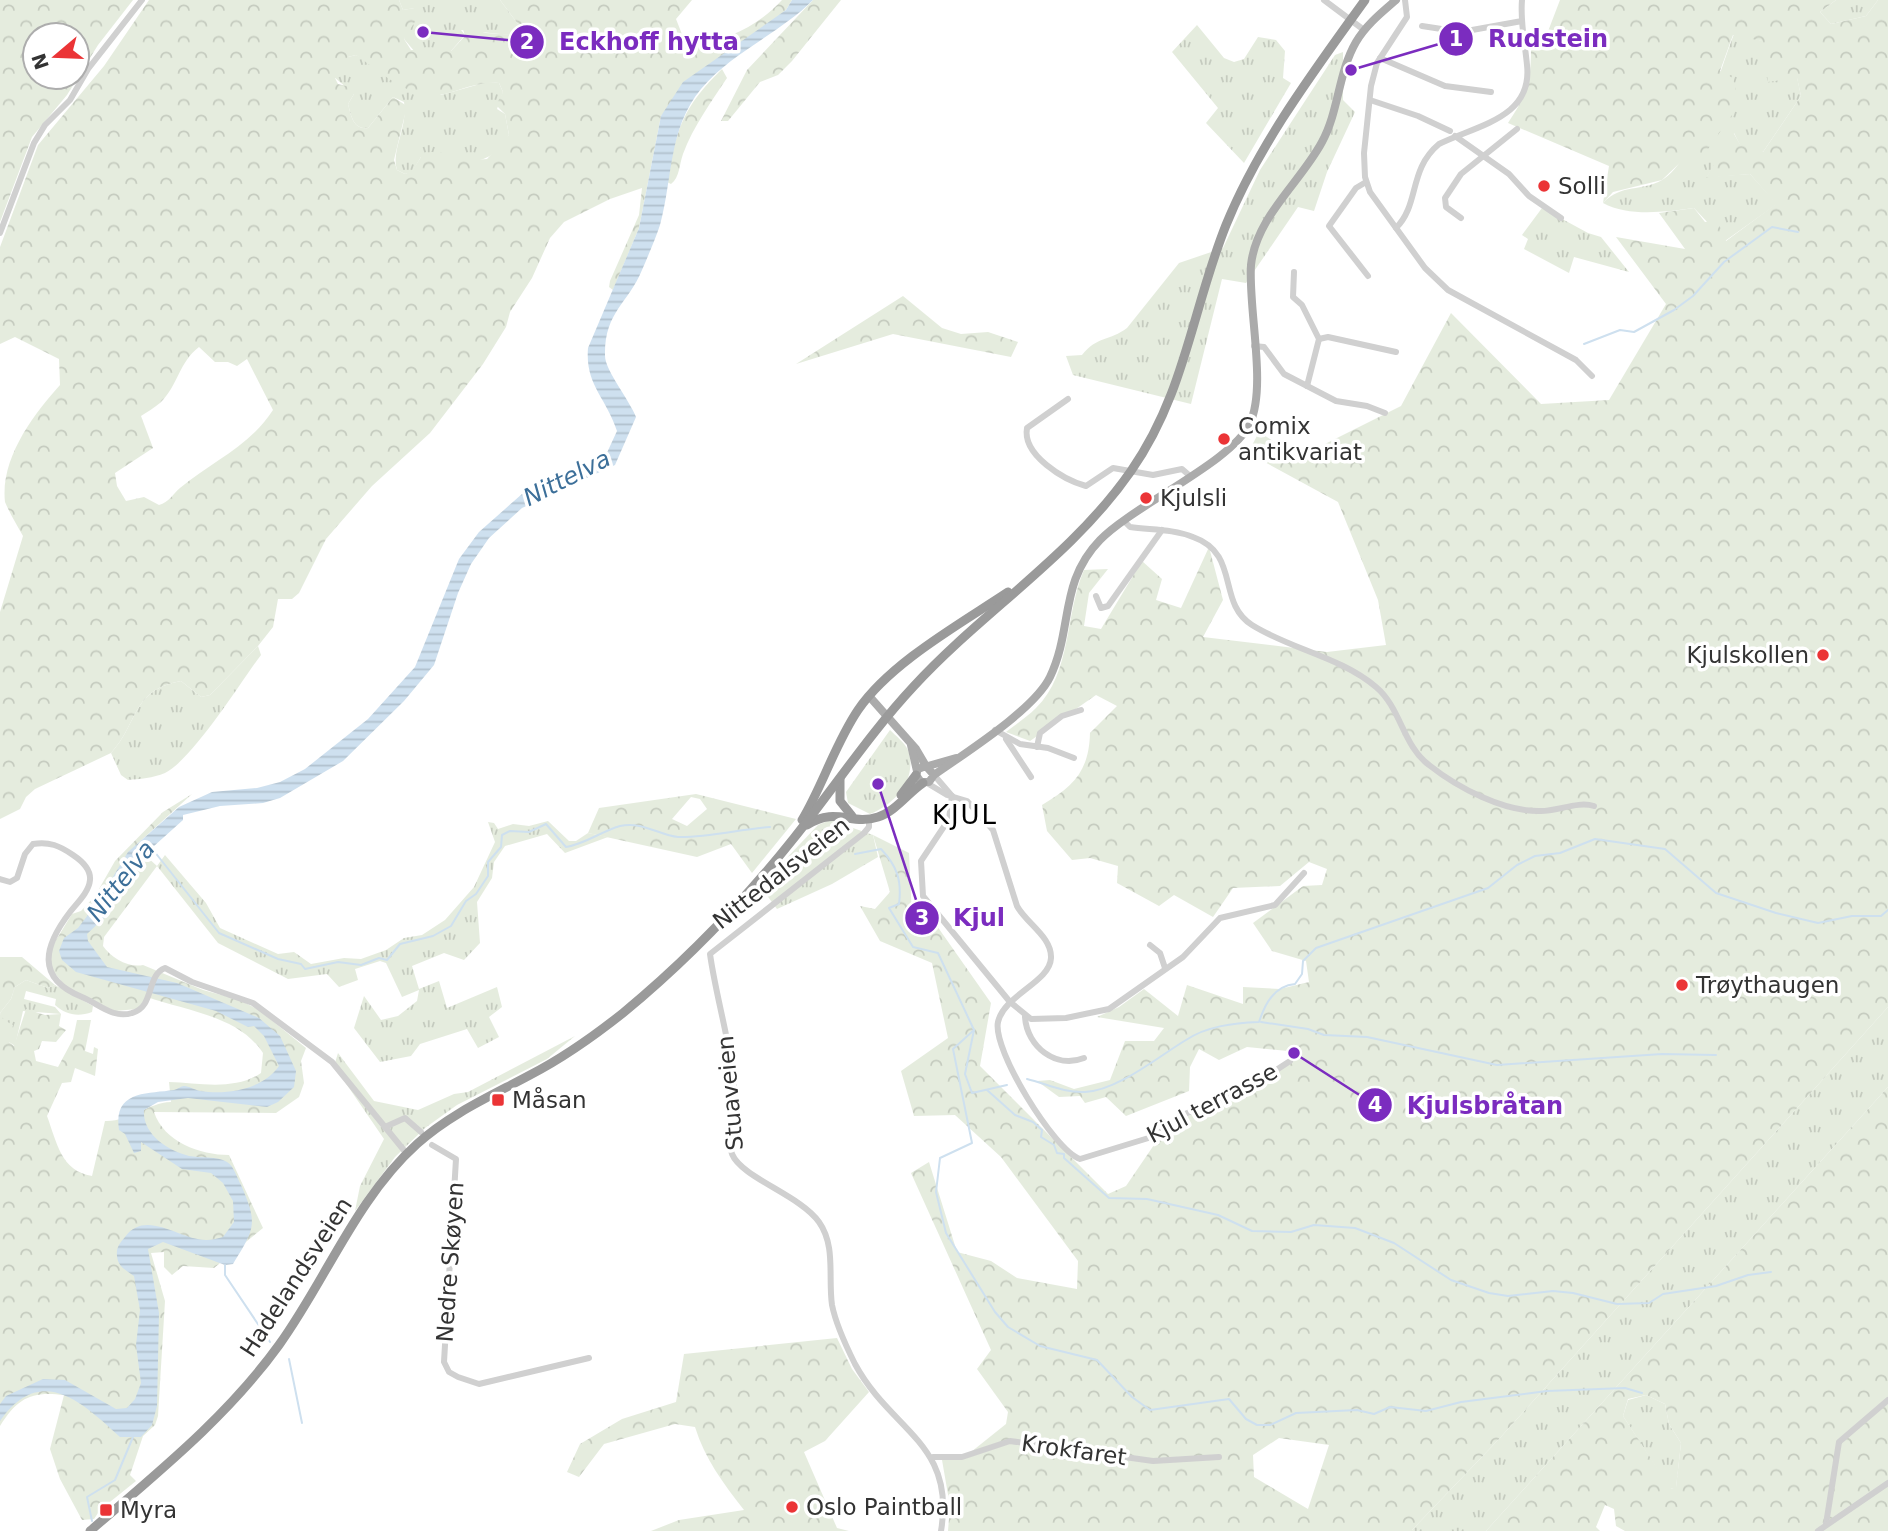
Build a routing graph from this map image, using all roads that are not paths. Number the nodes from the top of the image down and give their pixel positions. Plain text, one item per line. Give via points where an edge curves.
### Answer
1 (142, 0) edge
2 (1324, 0) edge
3 (1359, 0) edge
4 (1365, 0) edge
5 (1396, 0) edge
6 (1405, 0) edge
7 (1522, 0) edge
8 (1522, 21) junction
9 (1422, 26) dead end
10 (1361, 28) junction
11 (1380, 58) junction
12 (1491, 92) dead end
13 (1370, 100) junction
14 (1517, 129) dead end
15 (1452, 134) junction
16 (1481, 156) junction
17 (1366, 182) junction
18 (1461, 218) dead end
19 (1560, 218) dead end
20 (1396, 228) junction
21 (0, 233) edge
22 (1294, 272) dead end
23 (1368, 276) dead end
24 (1319, 339) junction
25 (1254, 346) junction
26 (1396, 352) dead end
27 (1592, 376) dead end
28 (1307, 386) junction
29 (1068, 399) dead end
30 (1385, 414) dead end
31 (1190, 476) junction
32 (1124, 521) junction
33 (1162, 530) junction
34 (1012, 589) junction
35 (1096, 596) dead end
36 (995, 608) junction
37 (869, 696) junction
38 (1081, 710) dead end
39 (995, 730) junction
40 (1006, 739) junction
41 (910, 742) junction
42 (1037, 747) junction
43 (956, 758) junction
44 (1074, 758) dead end
45 (927, 766) junction
46 (917, 773) junction
47 (934, 775) junction
48 (841, 777) junction
49 (1031, 777) dead end
50 (925, 783) junction
51 (952, 796) junction
52 (898, 803) junction
53 (1594, 806) dead end
54 (853, 817) junction
55 (869, 819) junction
56 (800, 830) junction
57 (784, 850) junction
58 (1304, 873) dead end
59 (0, 880) edge
60 (1150, 945) dead end
61 (710, 954) joint
62 (1165, 968) junction
63 (1010, 1002) junction
64 (1025, 1017) junction
65 (1084, 1058) dead end
66 (1290, 1061) dead end
67 (385, 1127) junction
68 (421, 1132) dead end
69 (432, 1145) dead end
70 (407, 1154) junction
71 (589, 1358) dead end
72 (1888, 1400) edge
73 (933, 1457) junction
74 (1219, 1457) dead end
75 (1888, 1483) edge
76 (1826, 1524) junction
77 (90, 1531) edge
78 (941, 1531) edge
79 (1818, 1531) edge

1 - 21 street via 88,69 70,100 44,125
2 - 10 street
3 - 34 highway via 1274,124 1231,202 1174,380 1146,439 1085,520
4 - 36 highway via 1283,120 1241,192 1214,259 1178,382 1146,447 1088,524
5 - 10 main road
6 - 11 street via 1407,17
7 - 8 street
8 - 9 street via 1461,32
8 - 15 street via 1528,70 1521,102 1510,112
10 - 25 main road via 1323,141 1257,240 1251,269
11 - 12 street via 1445,86
11 - 13 street
13 - 15 street via 1418,116
13 - 17 street
14 - 16 street
15 - 16 street
15 - 20 street via 1420,163 1407,213
16 - 18 street via 1445,198 1446,207
16 - 19 street
17 - 20 street
17 - 23 street via 1356,188 1329,226
20 - 27 street via 1448,290 1576,360
22 - 24 street via 1293,297
24 - 26 street
24 - 28 street
25 - 28 street via 1264,347 1284,374
25 - 31 main road via 1255,405 1250,425 1233,446
28 - 30 street via 1346,405 1367,406
29 - 31 street via 1027,428 1034,451 1048,466 1083,486 1108,469 1145,474 1182,469
31 - 32 main road
32 - 33 street via 1130,527
32 - 39 main road via 1094,547 1074,578 1046,684
33 - 35 street via 1108,606 1101,608
33 - 53 street via 1193,536 1215,550 1228,575 1234,607 1243,619 1374,685 1390,701 1413,748 1427,765 1511,807 1538,811
34 - 36 highway
34 - 37 highway
36 - 48 highway via 917,682
37 - 41 main road
37 - 57 highway via 850,722 819,791
38 - 42 street via 1062,716 1040,733
39 - 40 street
39 - 43 main road
40 - 42 street
40 - 49 street
41 - 45 main road
41 - 46 main road
42 - 44 street
43 - 45 main road
43 - 47 main road
45 - 46 main road
45 - 47 main road
46 - 50 main road
46 - 52 highway
47 - 50 main road
47 - 51 street
48 - 54 highway via 840,801
48 - 56 highway
50 - 51 street
50 - 52 highway
51 - 63 street via 949,819 922,861 921,890 935,915
51 - 63 street via 968,802 992,830 1017,906 1052,954 1043,974
52 - 55 highway
54 - 55 highway
54 - 56 highway via 825,815
55 - 61 street, Nittedalsveien via 864,833
56 - 57 highway
57 - 70 highway, Hadelandsveien via 701,942 613,1020 548,1065 450,1119
58 - 62 street via 1275,905 1220,918 1183,957
59 - 67 street via 18,878 32,844 58,845 84,864 90,878 88,888 52,939 48,962 53,977 70,992 114,1014 135,1012 148,997 157,974 168,969 253,1003 340,1069
60 - 62 street via 1160,953
61 - 73 street, Stuaveien via 735,1106 730,1141 733,1156 747,1171 791,1196 818,1220 828,1244 833,1307 854,1362 880,1400
62 - 64 street via 1109,1009 1042,1021
63 - 64 street
63 - 66 street, Kjul terrasse via 998,1020 1002,1048 1040,1121 1080,1159 1155,1136 1185,1114 1252,1086
64 - 65 street via 1031,1038 1043,1052 1065,1062
67 - 68 street via 405,1118
67 - 70 street
69 - 71 street, Nedre Skøyen via 456,1159 445,1305 444,1362 449,1372 479,1384
70 - 77 highway, Hadelandsveien via 370,1199 294,1323 258,1372 201,1432
72 - 76 street via 1839,1442
73 - 74 street, Krokfaret via 962,1457 1010,1441 1153,1461
73 - 78 street, Stuaveien via 943,1495
75 - 76 street
76 - 79 street

